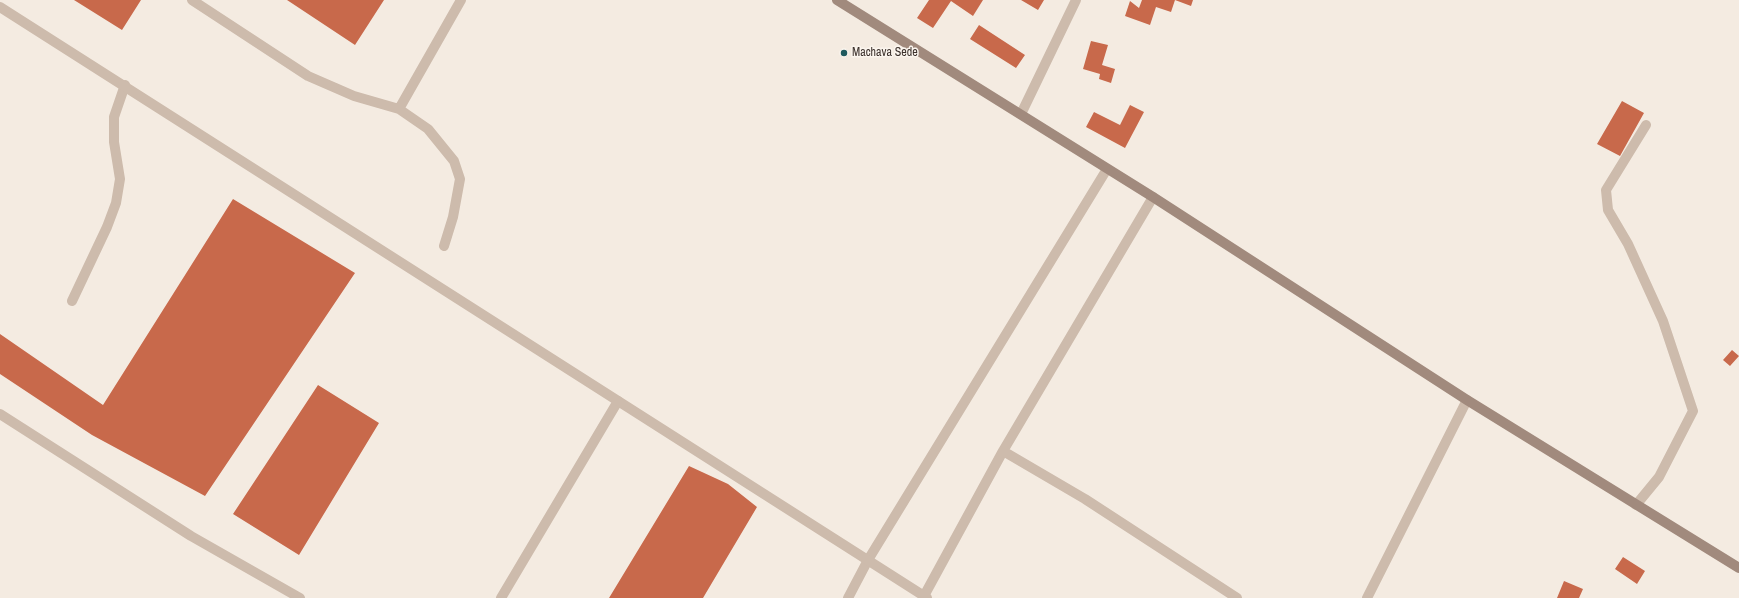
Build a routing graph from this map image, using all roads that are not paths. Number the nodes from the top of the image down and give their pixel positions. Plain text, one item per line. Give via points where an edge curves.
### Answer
1 (192, 0) edge
2 (461, 0) edge
3 (837, 0) edge
4 (1076, 0) edge
5 (0, 6) edge
6 (125, 85) junction
7 (400, 109) junction
8 (1021, 114) junction
9 (1646, 125) dead end
10 (1107, 169) junction
11 (1153, 197) junction
12 (444, 246) dead end
13 (72, 301) dead end
14 (1467, 400) junction
15 (618, 401) junction
16 (0, 414) edge
17 (1003, 451) junction
18 (1636, 505) junction
19 (868, 560) junction
20 (1739, 568) edge
21 (925, 597) edge
22 (300, 598) edge
23 (501, 598) edge
24 (848, 598) edge
25 (1237, 598) edge
26 (1367, 598) edge

1 - 7 street via 308,76 354,96
2 - 7 street
3 - 8 main road
4 - 8 street
5 - 6 street
6 - 13 street via 114,117 114,142 120,179 116,203
6 - 15 street
7 - 12 street via 428,129 454,161 460,179 453,217
8 - 10 main road
9 - 18 street via 1606,190 1608,210 1628,244 1663,321 1693,411 1659,477
10 - 11 main road
10 - 19 street
11 - 14 main road
11 - 17 street
14 - 18 main road
14 - 26 street
15 - 19 street
15 - 23 street
16 - 22 street via 191,536
17 - 21 street
17 - 25 street via 1085,499
18 - 20 main road
19 - 21 street
19 - 24 street

